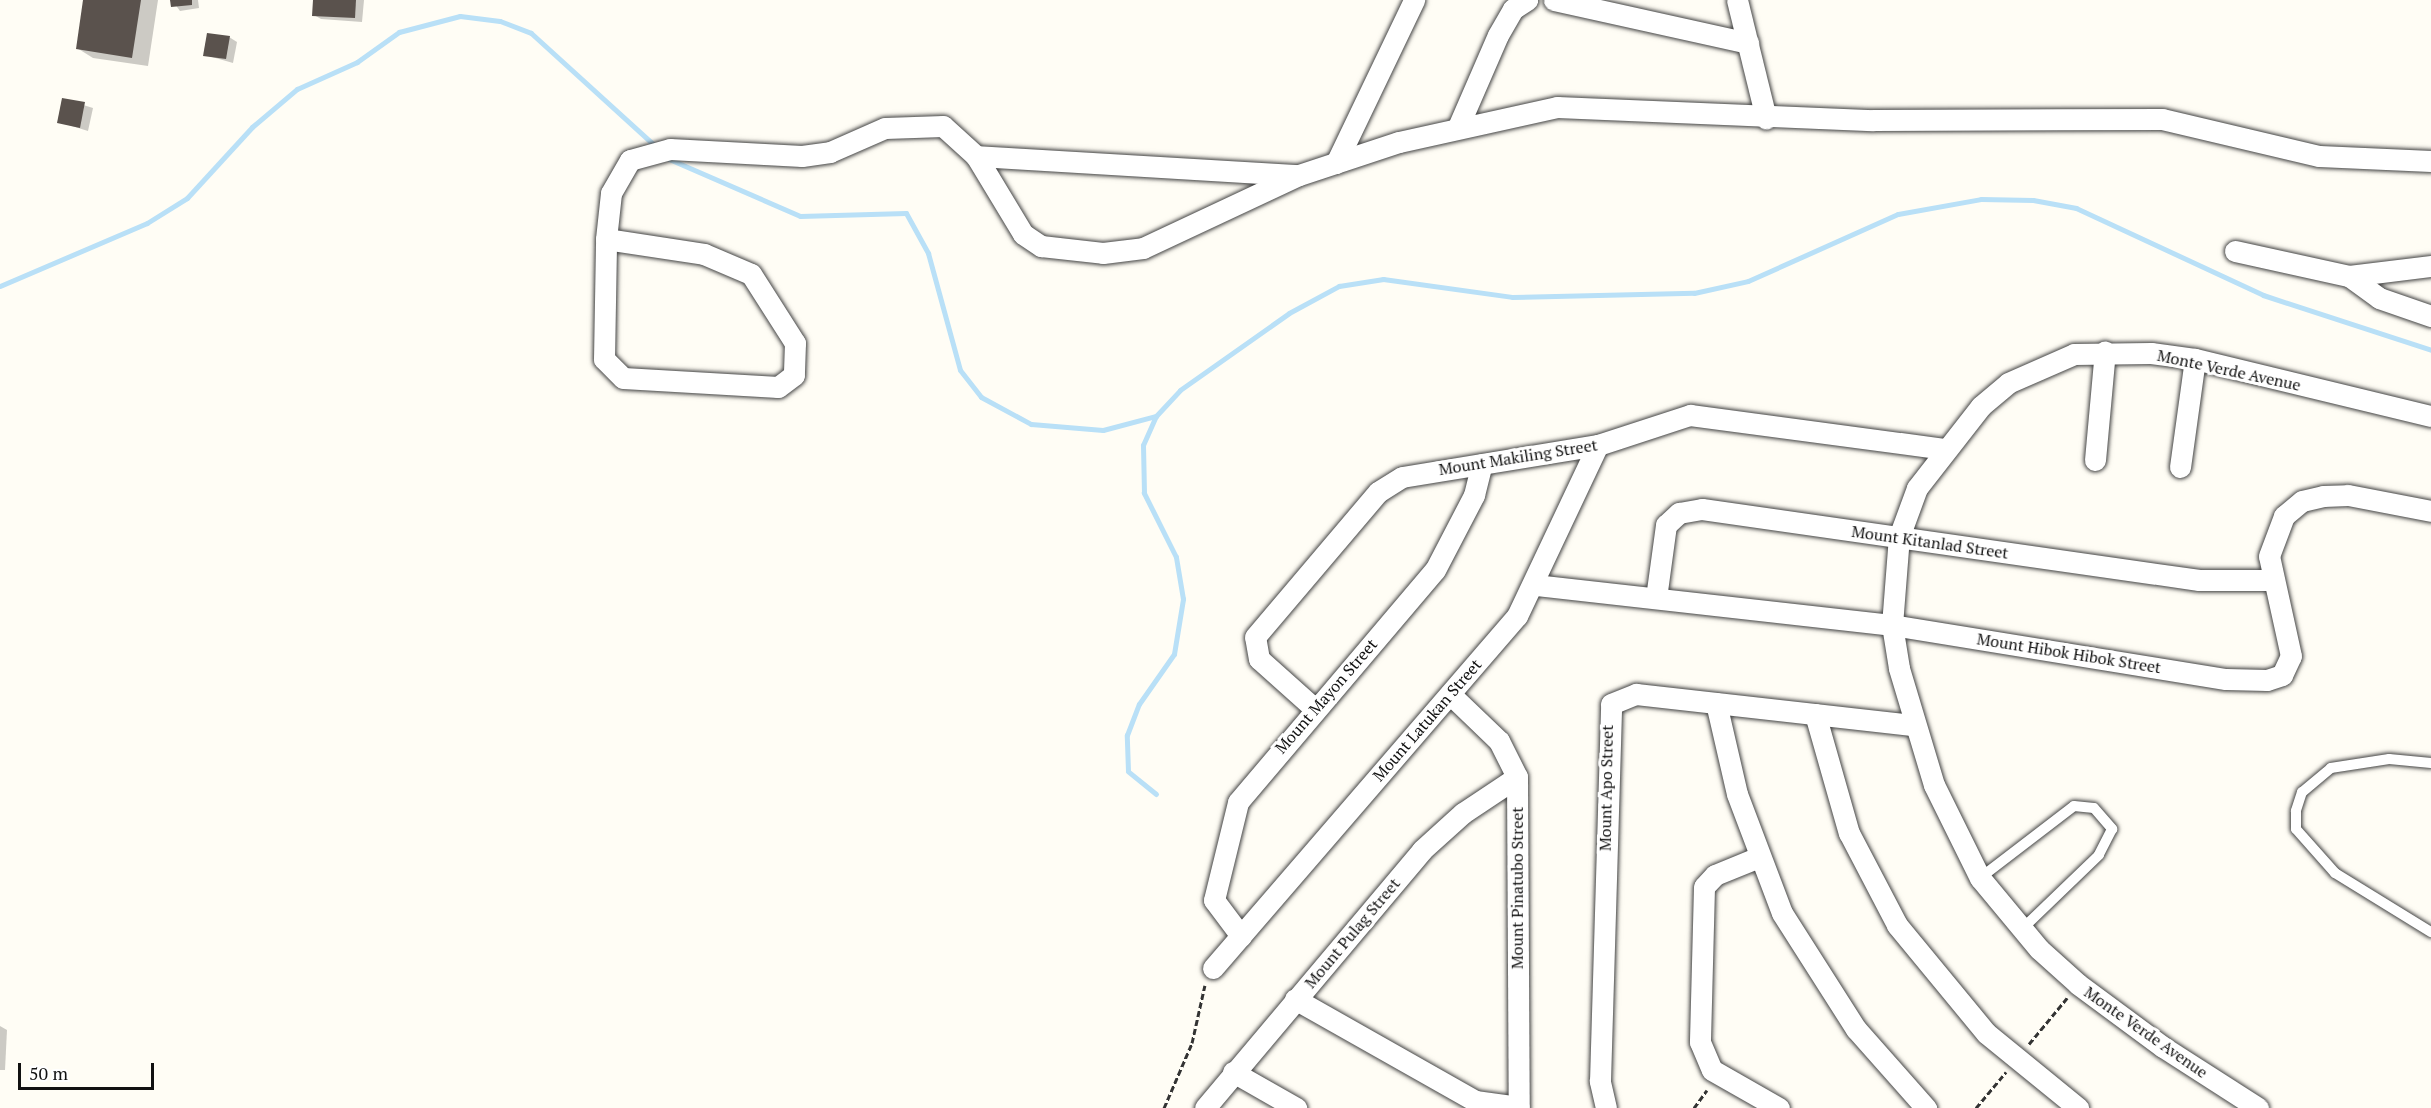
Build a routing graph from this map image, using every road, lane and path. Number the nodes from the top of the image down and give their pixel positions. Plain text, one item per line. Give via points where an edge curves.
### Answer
1 (1414, 0) edge
2 (1527, 0) edge
3 (1554, 0) edge
4 (1737, 0) edge
5 (1748, 43) junction
6 (1766, 118) junction
7 (1458, 127) junction
8 (976, 156) junction
9 (2431, 161) edge
10 (1336, 163) junction
11 (1299, 175) junction
12 (606, 239) junction
13 (2235, 251) dead end
14 (2431, 266) edge
15 (2349, 276) junction
16 (2431, 316) edge
17 (2105, 351) junction
18 (2195, 359) junction
19 (2431, 416) edge
20 (1598, 445) junction
21 (1944, 449) junction
22 (2095, 460) dead end
23 (1482, 464) junction
24 (2180, 466) dead end
25 (2431, 511) edge
26 (1899, 537) junction
27 (2272, 580) junction
28 (1536, 585) junction
29 (1656, 598) junction
30 (1892, 625) junction
31 (1449, 694) junction
32 (1716, 703) junction
33 (1315, 709) junction
34 (1815, 714) junction
35 (1914, 724) junction
36 (2431, 763) edge
37 (1517, 777) junction
38 (1758, 857) junction
39 (1980, 878) junction
40 (2021, 930) junction
41 (2431, 932) edge
42 (1241, 936) junction
43 (1213, 968) joint
44 (1295, 999) junction
45 (1233, 1072) junction
46 (1718, 1075) junction
47 (1164, 1108) edge
48 (1205, 1108) edge
49 (1296, 1108) edge
50 (1519, 1108) edge
51 (1606, 1108) edge
52 (1694, 1108) edge
53 (1779, 1108) edge
54 (1926, 1108) edge
55 (2078, 1108) edge
56 (2258, 1108) edge

1 - 10 street
2 - 7 street via 1513,9 1498,35
3 - 5 street
4 - 5 street
5 - 6 street
6 - 7 street via 1597,105 1520,111
6 - 9 street via 2162,119 2319,156
7 - 10 street
8 - 11 street
8 - 11 street via 1023,234 1041,246 1103,253 1143,248
8 - 12 street via 943,126 925,123 885,128 830,152 802,156 651,152 630,160 617,176
10 - 11 street
12 - 12 street via 602,344 612,370 637,380 766,387 778,387 794,375 795,343 751,274 704,254
13 - 15 street
14 - 15 street
15 - 16 street via 2379,298
17 - 18 street, Monte Verde Avenue
17 - 21 street, Monte Verde Avenue via 2044,363 2008,382
17 - 22 street
18 - 19 street, Monte Verde Avenue
18 - 24 street
20 - 21 street, Mount Makiling Street via 1690,415
20 - 23 street, Mount Makiling Street
20 - 28 street, Mount Latukan Street
21 - 26 street, Monte Verde Avenue via 1917,488
23 - 33 street, Mount Mayon Street via 1474,495 1447,553
23 - 33 street, Mount Makiling Street via 1416,473 1390,484 1259,632 1254,645 1259,659
25 - 27 street, Mount Hibok Hibok Street via 2348,495 2302,501 2284,516 2272,537
26 - 27 street, Mount Kitanlad Street via 2199,580
26 - 29 street, Mount Kitanlad Street via 1688,509 1666,525
26 - 30 street, Monte Verde Avenue
27 - 30 street, Mount Hibok Hibok Street via 2291,656 2282,675 2267,680 2226,678
28 - 29 street, Mount Hibok Hibok Street
28 - 31 street, Mount Latukan Street via 1517,616
29 - 30 street, Mount Hibok Hibok Street
30 - 35 street, Monte Verde Avenue
31 - 37 street, Mount Pinatubo Street via 1506,749
31 - 42 street, Mount Latukan Street
32 - 34 street, Mount Apo Street
32 - 38 street
32 - 51 street, Mount Apo Street via 1626,694 1611,704 1607,716 1600,1081
33 - 42 street, Mount Mayon Street via 1234,810 1214,900
34 - 35 street, Mount Apo Street
34 - 55 street via 1850,833 1897,925 1986,1034
35 - 39 street, Monte Verde Avenue via 1948,816
36 - 41 lane via 2389,759 2331,768 2302,792 2296,829 2335,873
37 - 44 street, Mount Pulag Street via 1441,831
37 - 50 street, Mount Pinatubo Street
38 - 46 street via 1715,874 1702,896 1700,1042 1706,1064
38 - 54 street via 1811,964 1856,1029
39 - 40 street, Monte Verde Avenue
39 - 40 lane via 2074,806 2094,808 2112,829 2099,855
40 - 56 street, Monte Verde Avenue via 2118,1016
42 - 43 street, Mount Latukan Street
43 - 47 path via 1192,1043
44 - 45 street, Mount Pulag Street
44 - 50 street via 1475,1101
45 - 48 street, Mount Pulag Street
45 - 49 street
46 - 52 path
46 - 53 street

